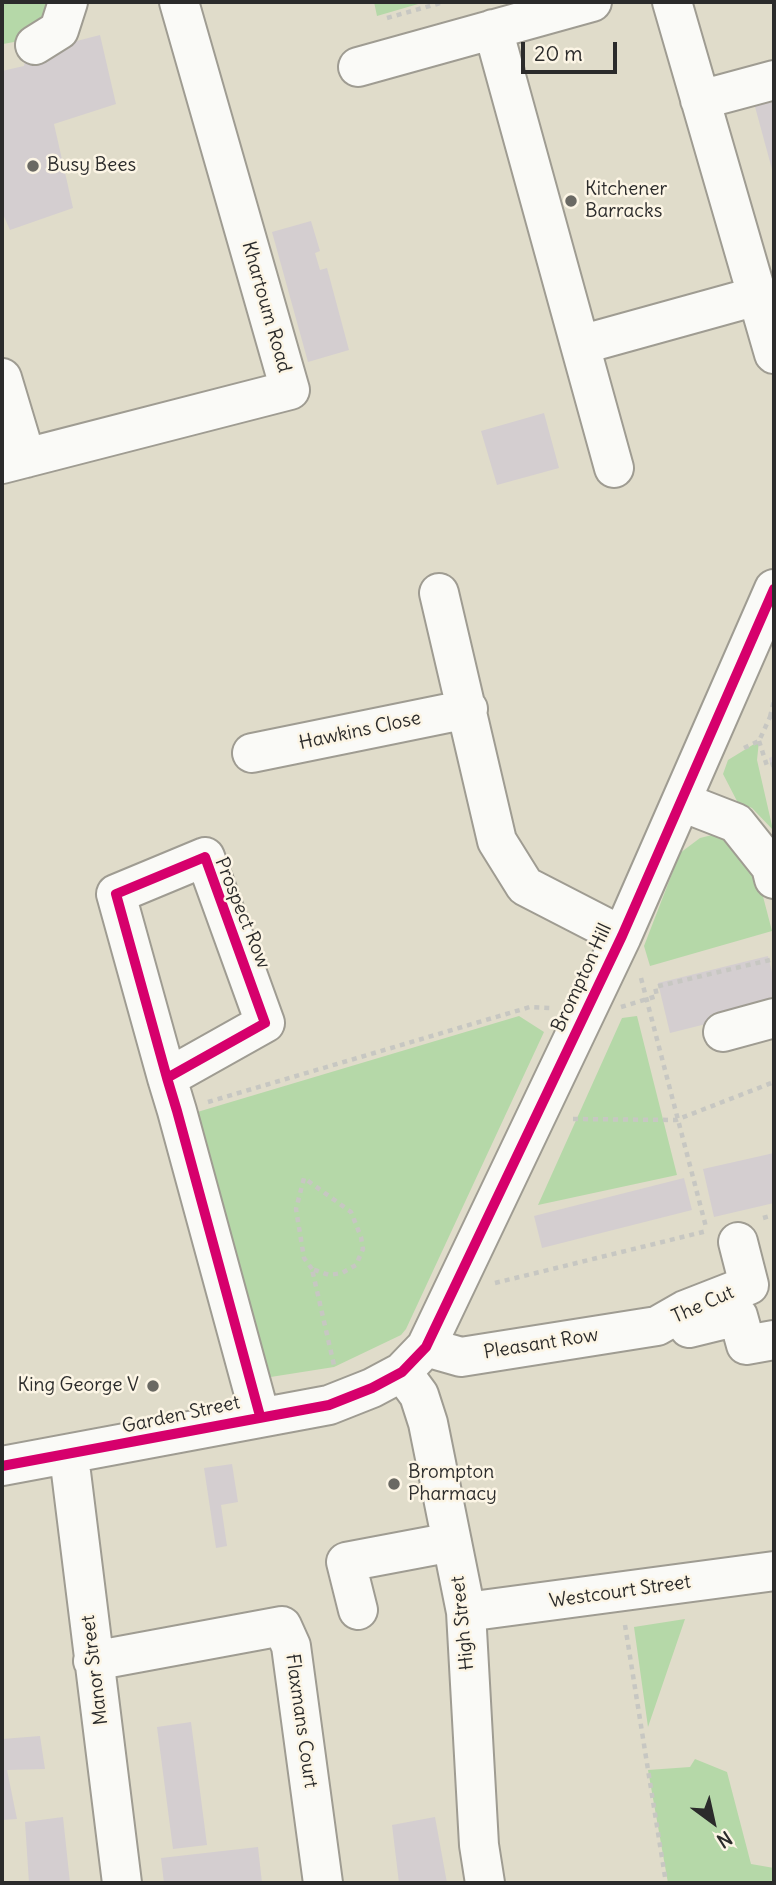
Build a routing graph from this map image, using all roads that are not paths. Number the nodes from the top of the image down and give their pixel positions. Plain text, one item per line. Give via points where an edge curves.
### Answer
1 (68, 2) edge
2 (178, 2) edge
3 (592, 2) edge
4 (672, 2) edge
5 (492, 29) junction
6 (36, 45) dead end
7 (358, 67) dead end
8 (774, 80) edge
9 (700, 100) junction
10 (757, 296) junction
11 (580, 345) junction
12 (774, 354) edge
13 (2, 378) edge
14 (14, 461) edge
15 (614, 468) dead end
16 (774, 589) edge
17 (439, 593) dead end
18 (468, 709) junction
19 (252, 753) dead end
20 (682, 802) junction
21 (774, 879) edge
22 (622, 936) junction
23 (774, 1018) edge
24 (723, 1032) dead end
25 (172, 1094) junction
26 (730, 1230) road end
27 (657, 1326) junction
28 (774, 1340) edge
29 (414, 1359) junction
30 (260, 1416) junction
31 (69, 1456) junction
32 (2, 1466) edge
33 (452, 1542) junction
34 (774, 1571) edge
35 (358, 1610) dead end
36 (466, 1612) junction
37 (93, 1661) junction
38 (122, 1883) edge
39 (323, 1883) edge
40 (485, 1883) edge

1 - 6 street via 59,30
2 - 14 street, Khartoum Road via 290,390
3 - 5 street
4 - 9 street
5 - 7 street
5 - 11 street
8 - 9 street
9 - 10 street
10 - 11 street
10 - 12 street
11 - 15 street
13 - 14 street, Khartoum Road
16 - 20 street, Brompton Hill
17 - 18 street
18 - 19 street, Hawkins Close
18 - 22 street via 497,841 525,886
20 - 21 street via 736,823 771,867
20 - 22 street, Brompton Hill
22 - 29 street, Brompton Hill via 453,1295
23 - 24 street
25 - 25 street, Prospect Row via 265,1023 205,857 116,894
25 - 30 street, Prospect Row
26 - 27 street, The Cut via 749,1285
27 - 28 street via 674,1332 738,1316 746,1345
27 - 29 street, Pleasant Row via 461,1357
29 - 30 street, Garden Street via 372,1388 341,1400
29 - 33 street, High Street
30 - 31 street, Garden Street
31 - 32 street, Garden Street
31 - 37 street, Manor Street
33 - 35 street via 346,1562
33 - 36 street, High Street
34 - 36 street, Westcourt Street
36 - 40 street, High Street
37 - 38 street, Manor Street
37 - 39 street, Flaxmans Court via 282,1626 291,1646

